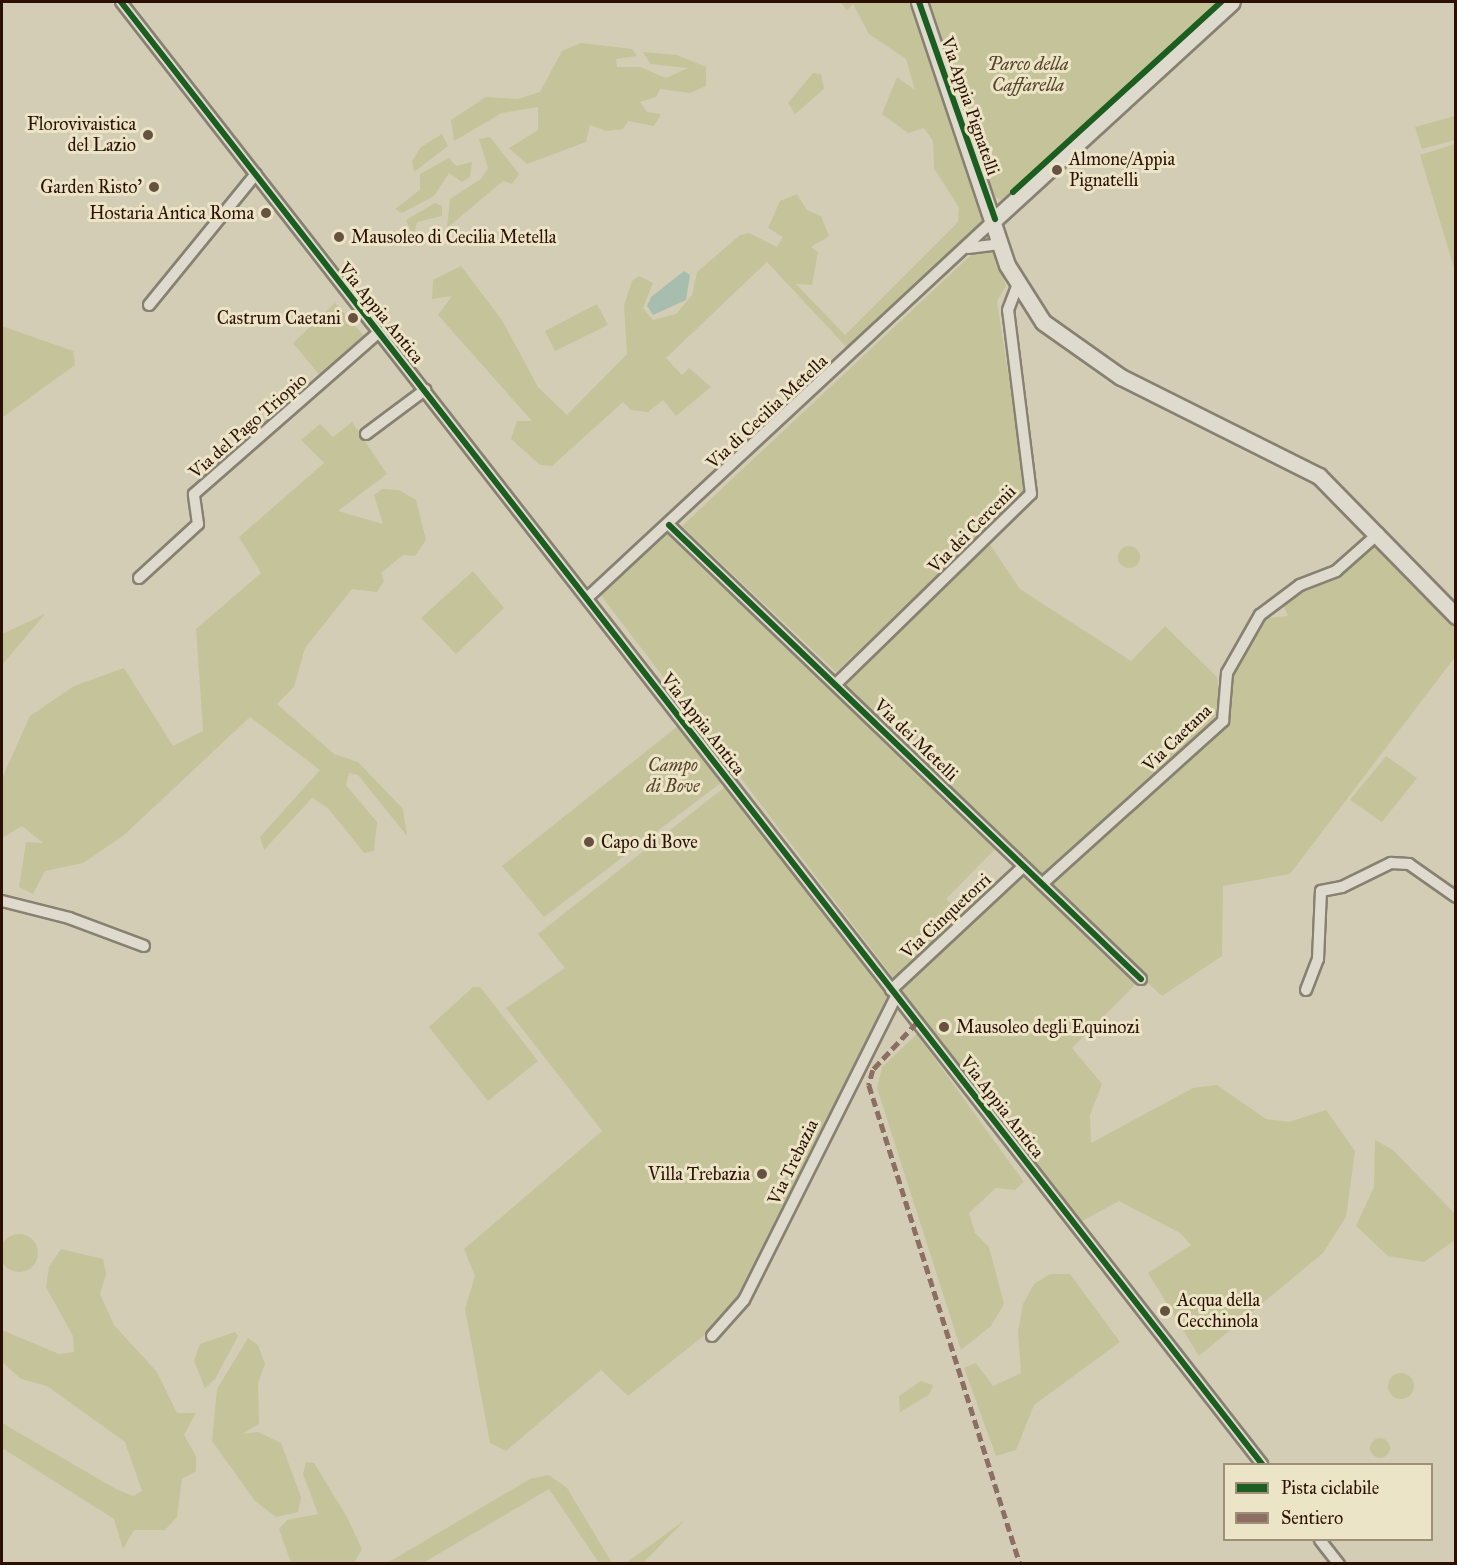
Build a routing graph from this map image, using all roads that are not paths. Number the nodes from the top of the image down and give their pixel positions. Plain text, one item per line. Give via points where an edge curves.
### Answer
1 (121, 2) edge
2 (920, 2) edge
3 (1232, 2) edge
4 (255, 174) junction
5 (995, 219) junction
6 (1000, 244) junction
7 (968, 248) junction
8 (1017, 287) junction
9 (149, 305) dead end
10 (378, 333) junction
11 (425, 390) junction
12 (366, 434) dead end
13 (669, 525) junction
14 (1378, 533) junction
15 (139, 578) dead end
16 (587, 598) junction
17 (1455, 616) edge
18 (836, 684) junction
19 (1023, 867) junction
20 (1042, 884) junction
21 (1455, 897) edge
22 (2, 901) edge
23 (144, 946) dead end
24 (1141, 979) dead end
25 (1306, 990) dead end
26 (894, 993) junction
27 (712, 1336) dead end
28 (1261, 1463) edge
29 (1322, 1541) edge
30 (1339, 1563) edge

1 - 4 street, Via Appia Antica
2 - 5 street, Via Appia Pignatelli
3 - 5 street
4 - 9 street
4 - 10 street, Via Appia Antica
5 - 6 street, Via Appia Pignatelli
5 - 7 street, Via di Cecilia Metella
6 - 7 street
6 - 8 street, Via Appia Pignatelli
7 - 13 street, Via di Cecilia Metella
8 - 14 street, Via Appia Pignatelli via 1067,344 1188,414 1306,467
8 - 18 street, Via dei Cercenii via 1008,310 1031,494
10 - 11 street, Via Appia Antica
10 - 15 street, Via del Pago Triopio via 195,494 198,524
11 - 12 street
11 - 16 street, Via Appia Antica
13 - 16 street, Via di Cecilia Metella
13 - 18 street, Via dei Metelli
14 - 17 street, Via Appia Pignatelli
14 - 20 street, Via Caetana via 1336,571 1303,583 1260,615 1227,673 1223,721
16 - 26 street, Via Appia Antica
18 - 19 street, Via dei Metelli
19 - 20 street, Via dei Metelli
19 - 26 street, Via Cinquetorri
20 - 24 street, Via dei Metelli
21 - 25 street via 1409,864 1391,863 1342,887 1321,891 1318,959
22 - 23 street via 69,918
26 - 27 street, Via Trebazia via 744,1300
26 - 28 street, Via Appia Antica
29 - 30 street

